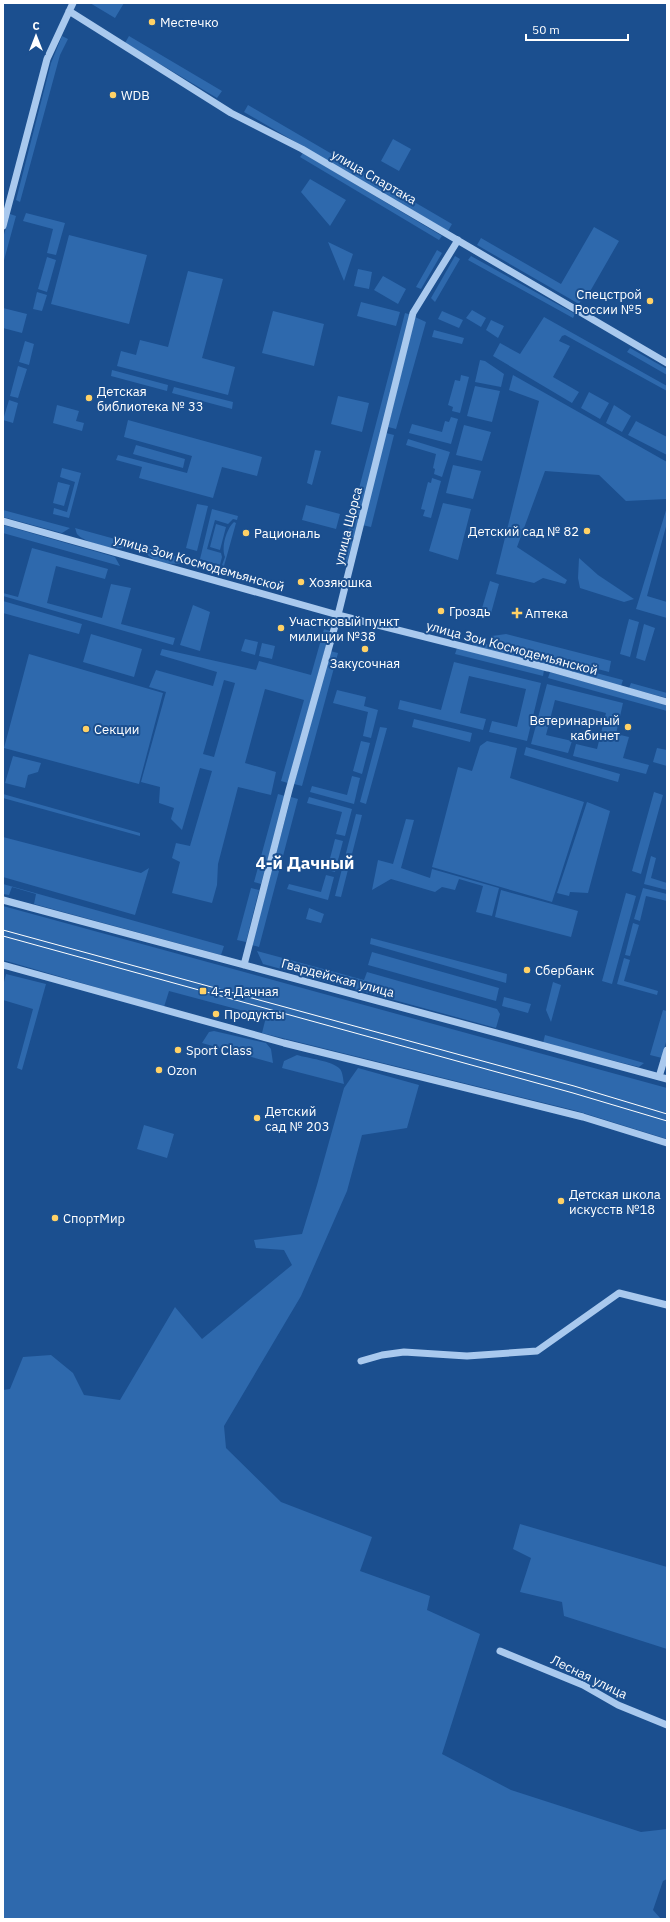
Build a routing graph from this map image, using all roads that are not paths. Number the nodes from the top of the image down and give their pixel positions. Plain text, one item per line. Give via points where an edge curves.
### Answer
1 (73, 3) edge
2 (69, 10) junction
3 (3, 226) edge
4 (458, 240) junction
5 (667, 363) edge
6 (3, 521) edge
7 (338, 615) junction
8 (667, 702) edge
9 (3, 900) edge
10 (3, 965) edge
11 (244, 965) junction
12 (667, 1050) edge
13 (659, 1077) junction
14 (667, 1079) edge
15 (667, 1143) edge
16 (667, 1305) edge
17 (361, 1361) dead end
18 (500, 1651) dead end
19 (667, 1725) edge

1 - 2 street
2 - 3 street via 47,60
2 - 4 street, улица Спартака via 231,113 302,149
4 - 5 street, улица Спартака
4 - 7 street, улица Щорса via 413,313
6 - 7 street, улица Зои Космодемьянской
7 - 8 street, улица Зои Космодемьянской via 548,668
7 - 11 street, улица Щорса
9 - 11 street, Гвардейская улица
10 - 15 street via 284,1043 584,1117
11 - 13 street, Гвардейская улица
12 - 13 street
13 - 14 street, Гвардейская улица
16 - 17 street via 619,1293 536,1351 467,1356 404,1352
18 - 19 street, Лесная улица via 583,1685 618,1705

